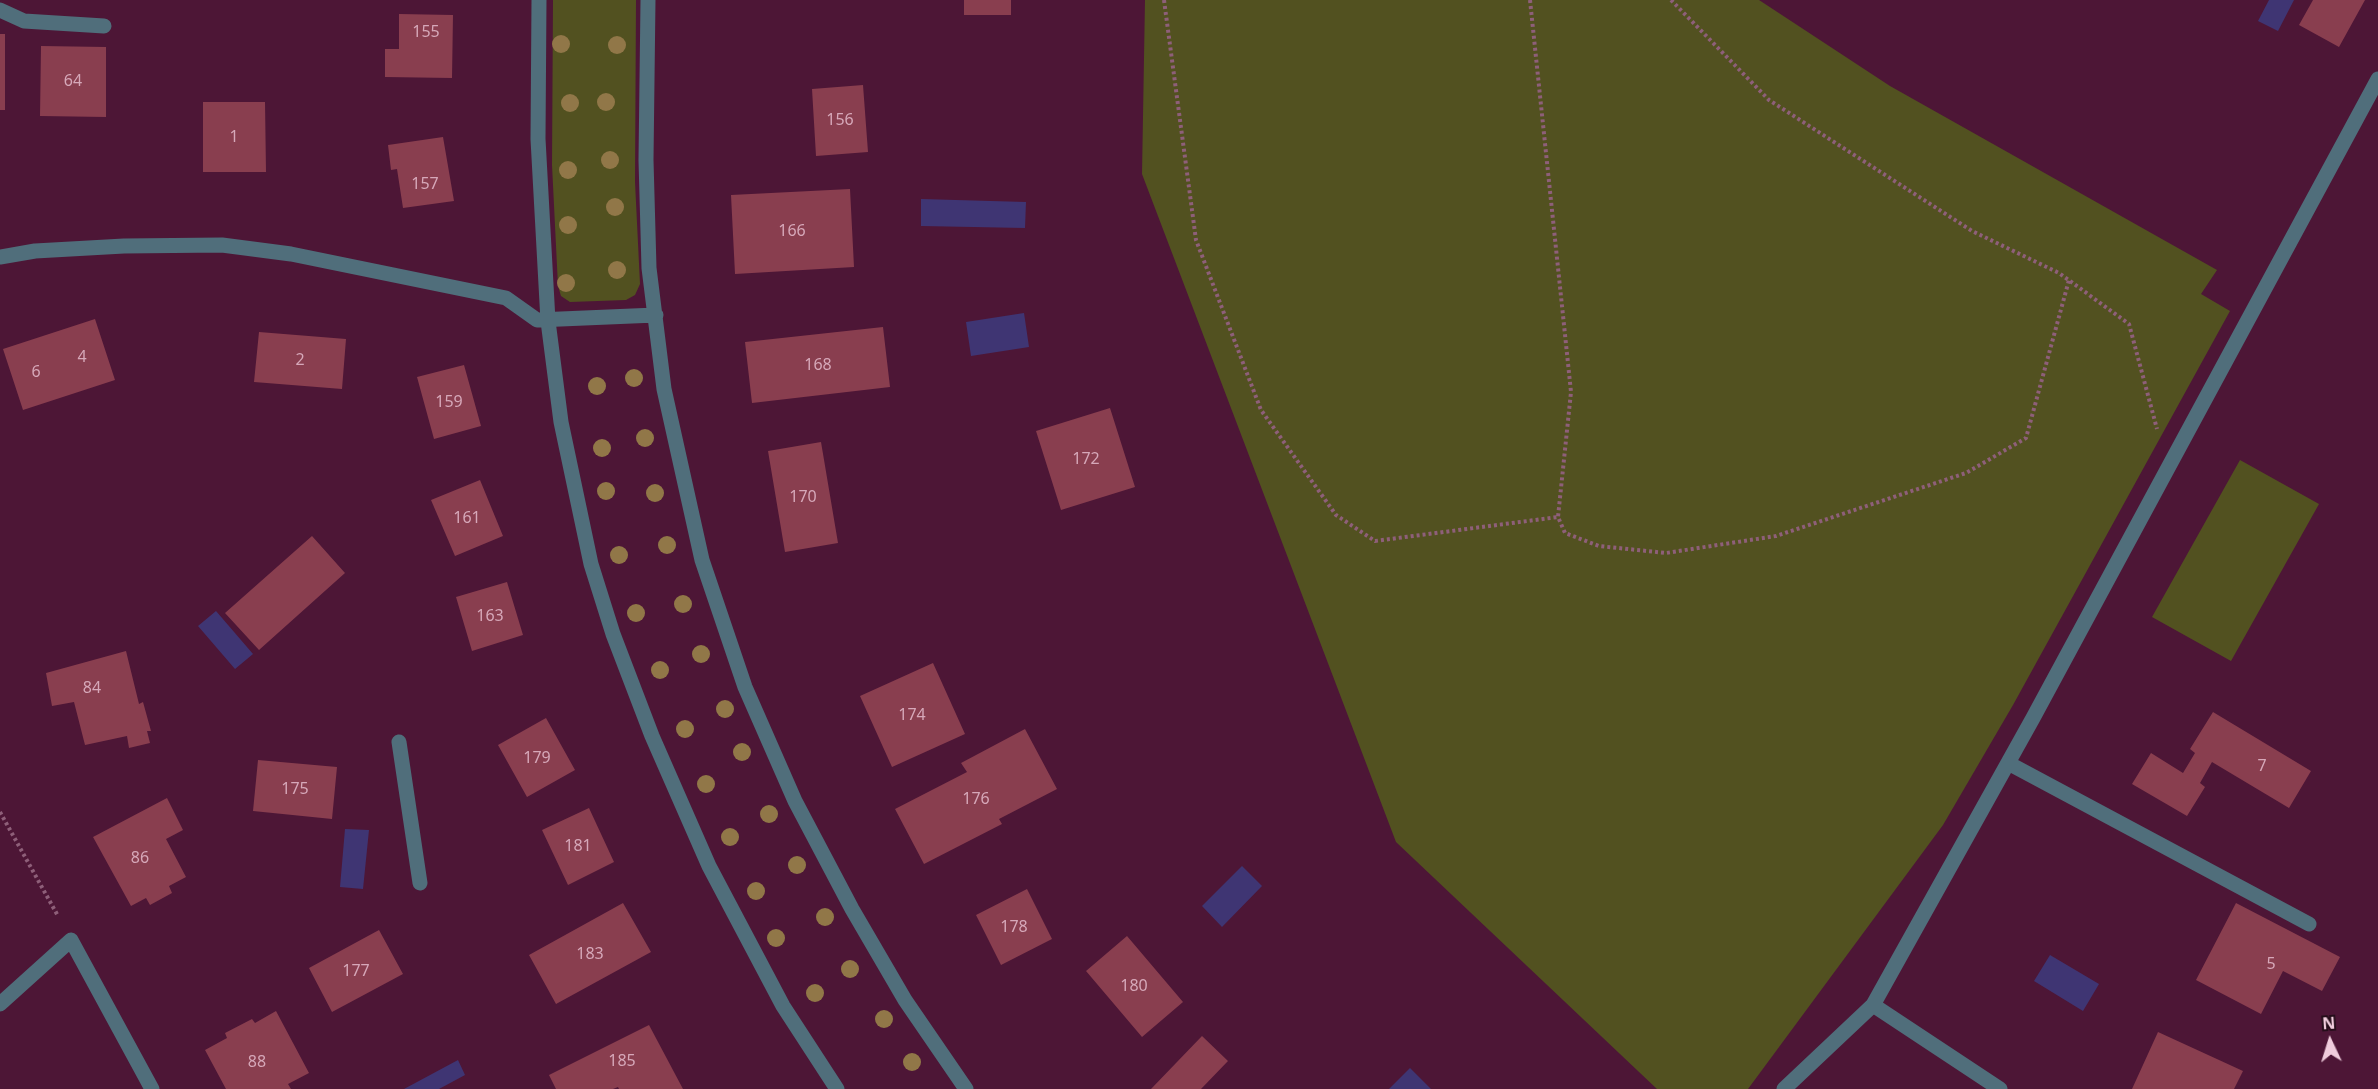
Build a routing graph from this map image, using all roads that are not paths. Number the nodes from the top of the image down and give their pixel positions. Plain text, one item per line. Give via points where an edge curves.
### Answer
1 (539, 0) edge
2 (648, 0) edge
3 (0, 10) edge
4 (104, 26) dead end
5 (2378, 79) edge
6 (0, 257) edge
7 (656, 315) junction
8 (548, 321) junction
9 (399, 742) dead end
10 (2008, 763) junction
11 (420, 883) dead end
12 (2310, 924) dead end
13 (0, 1004) edge
14 (1873, 1005) junction
15 (152, 1089) edge
16 (837, 1089) edge
17 (966, 1089) edge
18 (1784, 1089) edge
19 (2000, 1089) edge

1 - 8 street via 538,139
2 - 7 street via 647,216
3 - 4 street via 24,21
5 - 10 street
6 - 8 street via 112,246 222,245 291,254 506,298 537,321
7 - 8 street
7 - 17 street via 664,389 685,492 702,560 745,687 795,801 852,909 905,1000
8 - 16 street via 575,496 613,634 709,866 783,1006
9 - 11 street
10 - 12 street
10 - 14 street
13 - 15 street via 71,940
14 - 18 street
14 - 19 street

